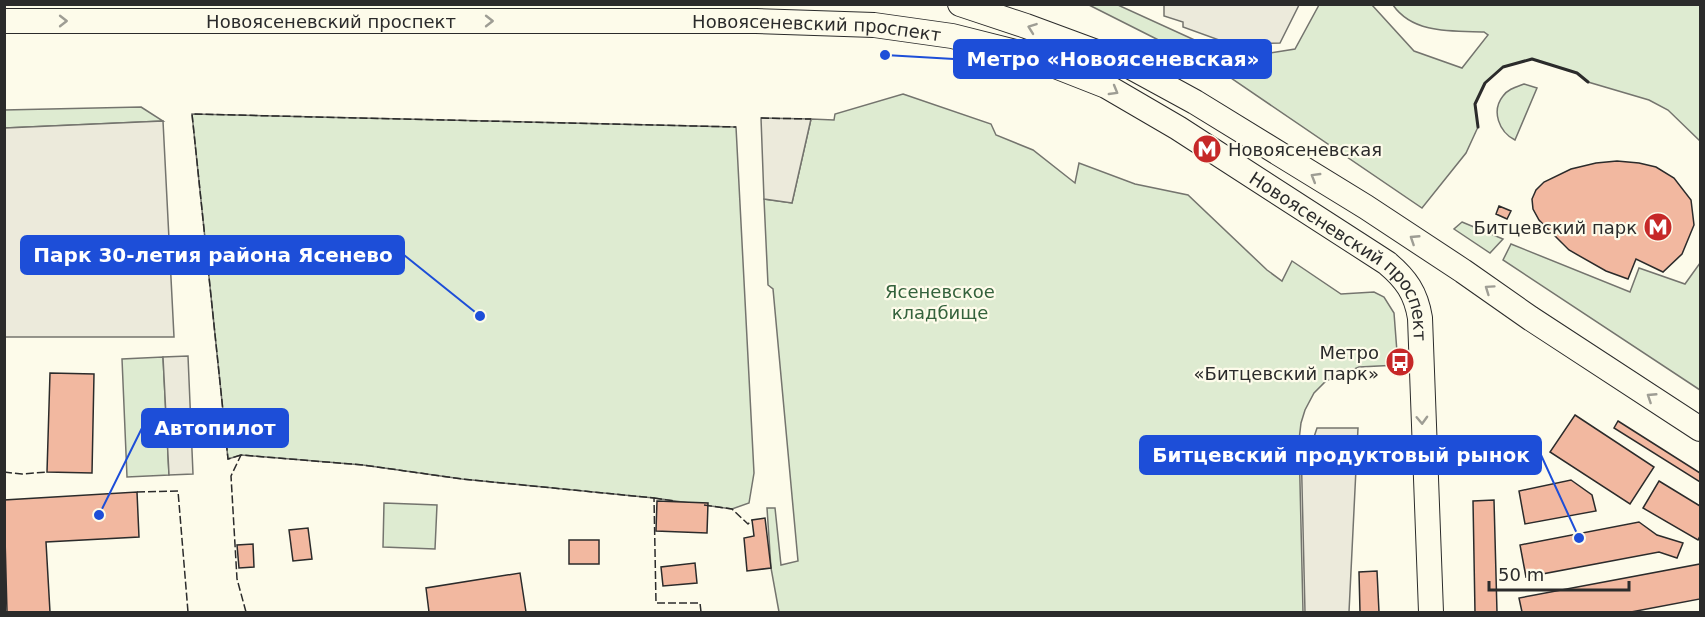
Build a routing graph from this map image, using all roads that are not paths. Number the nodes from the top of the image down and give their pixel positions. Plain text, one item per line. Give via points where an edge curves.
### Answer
1 (960, 4) edge
2 (4, 21) edge
3 (1701, 429) edge
4 (1431, 612) edge

3 -> 1 street, Новоясеневский проспект via 1366,207 1195,102 1118,60
2 -> 4 street, Новоясеневский проспект via 756,21 874,25 952,36 1027,55 1106,86 1387,263 1411,288 1417,301 1421,337

